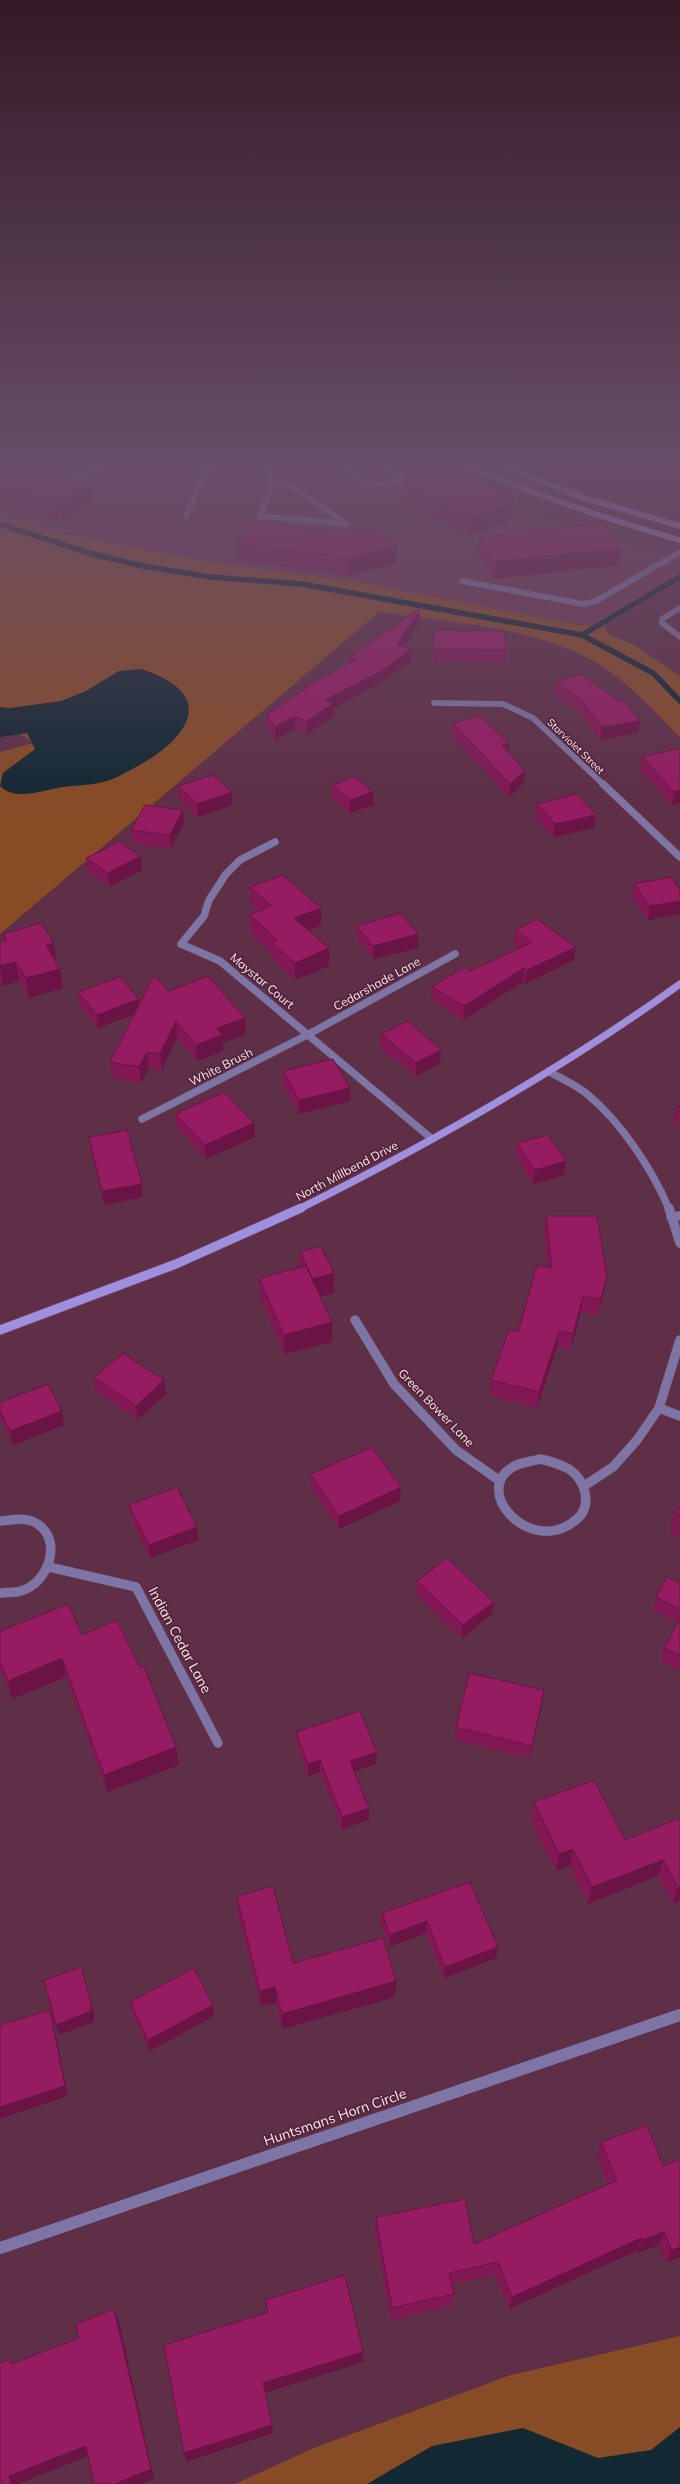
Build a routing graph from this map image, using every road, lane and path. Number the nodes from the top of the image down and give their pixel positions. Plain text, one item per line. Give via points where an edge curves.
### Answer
1 (639, 576) edge
2 (462, 581) dead end
3 (680, 608) edge
4 (680, 637) edge
5 (434, 703) dead end
6 (275, 842) dead end
7 (680, 857) edge
8 (455, 954) dead end
9 (680, 984) edge
10 (309, 1034) junction
11 (550, 1072) junction
12 (142, 1119) dead end
13 (432, 1139) junction
14 (671, 1216) junction
15 (680, 1216) edge
16 (680, 1243) edge
17 (354, 1320) dead end
18 (0, 1330) edge
19 (680, 1340) edge
20 (658, 1408) junction
21 (680, 1416) edge
22 (500, 1481) junction
23 (584, 1486) junction
24 (0, 1521) edge
25 (49, 1567) junction
26 (0, 1593) edge
27 (218, 1743) dead end
28 (680, 2015) edge
29 (0, 2248) edge

1 - 2 street via 596,601 583,604
3 - 4 street via 662,619 662,623
5 - 7 street, Starviolet Street via 503,704 533,718
6 - 10 street, Maystar Court via 240,860 226,874 209,900 204,916 181,944 220,961
8 - 10 street, Cedarshade Lane
9 - 11 street, North Millbend Drive via 632,1020
10 - 12 street, White Brush
10 - 13 street, Maystar Court
11 - 13 street, North Millbend Drive
11 - 14 street via 587,1094 628,1138 652,1173
13 - 18 street, North Millbend Drive via 331,1194 232,1241
14 - 15 street
14 - 16 street
17 - 22 street, Green Bower Lane via 394,1384 456,1450
19 - 20 street
20 - 21 street
20 - 23 street via 637,1440 613,1467
22 - 23 street via 507,1471 518,1464 540,1459 564,1465 577,1475
22 - 23 street via 500,1504 508,1516 537,1531 563,1528 575,1521 584,1509
24 - 25 street via 16,1518 40,1526 49,1536 53,1550
25 - 26 street via 33,1585 21,1590
25 - 27 street, Indian Cedar Lane via 136,1588
28 - 29 street, Huntsmans Horn Circle

